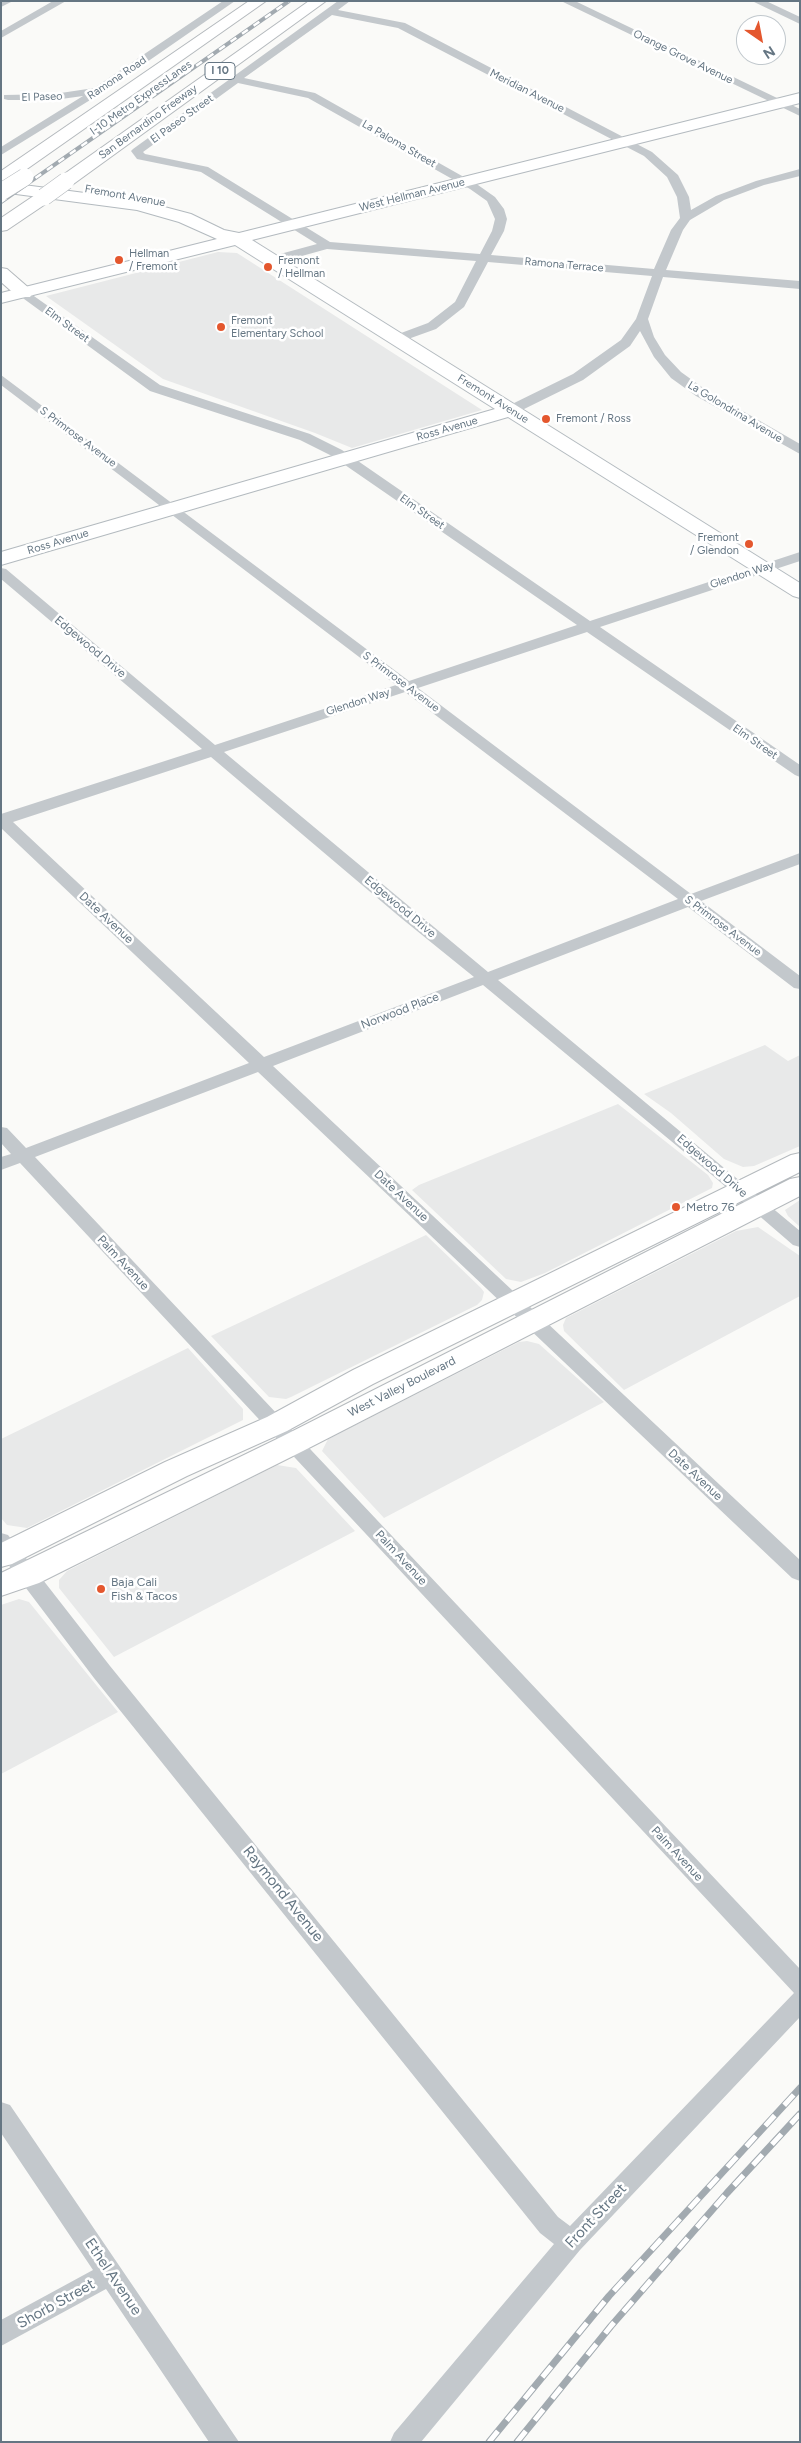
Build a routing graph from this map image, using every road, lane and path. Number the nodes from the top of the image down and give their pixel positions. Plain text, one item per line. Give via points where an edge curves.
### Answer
1 (8, 1) edge
2 (61, 1) edge
3 (230, 1) edge
4 (300, 1) edge
5 (345, 1) edge
6 (566, 1) edge
7 (757, 1) edge
8 (1, 4) edge
9 (265, 4) edge
10 (325, 7) edge
11 (800, 20) edge
12 (1, 35) edge
13 (236, 80) junction
14 (104, 87) junction
15 (5, 97) edge
16 (800, 98) edge
17 (780, 103) junction
18 (800, 113) edge
19 (130, 120) junction
20 (44, 126) junction
21 (120, 142) junction
22 (626, 142) junction
23 (1, 152) edge
24 (800, 172) edge
25 (2, 177) edge
26 (465, 182) junction
27 (1, 192) edge
28 (34, 198) junction
29 (1, 212) edge
30 (686, 218) junction
31 (294, 224) junction
32 (1, 226) edge
33 (237, 238) junction
34 (1, 241) edge
35 (327, 246) junction
36 (485, 259) junction
37 (273, 260) junction
38 (659, 273) junction
39 (1, 274) edge
40 (800, 285) edge
41 (1, 287) edge
42 (24, 293) junction
43 (1, 298) edge
44 (642, 319) junction
45 (397, 339) junction
46 (1, 379) edge
47 (511, 410) junction
48 (800, 450) edge
49 (344, 459) junction
50 (172, 508) junction
51 (800, 556) edge
52 (1, 559) edge
53 (762, 568) junction
54 (1, 572) edge
55 (800, 592) edge
56 (587, 626) junction
57 (406, 686) junction
58 (214, 750) junction
59 (800, 772) edge
60 (2, 820) edge
61 (800, 858) edge
62 (690, 900) junction
63 (486, 978) junction
64 (800, 984) edge
65 (260, 1065) junction
66 (1, 1132) edge
67 (23, 1155) junction
68 (800, 1161) edge
69 (1, 1164) edge
70 (800, 1185) edge
71 (750, 1199) junction
72 (800, 1241) edge
73 (523, 1313) junction
74 (285, 1434) junction
75 (8, 1562) edge
76 (800, 1573) edge
77 (800, 1985) edge
78 (800, 2001) edge
79 (1, 2112) edge
80 (571, 2242) junction
81 (110, 2274) junction
82 (1, 2334) edge
83 (225, 2442) edge
84 (404, 2442) edge

1 - 8 street
2 - 12 street via 14,24
3 - 14 street, Ramona Road
4 - 19 main road, I-10 Metro ExpressLanes
5 - 10 street, El Paseo Street
6 - 17 street, Orange Grove Avenue
7 - 11 street
9 - 25 main road
9 - 27 main road, I-10 Metro ExpressLanes, bridge
10 - 13 street, El Paseo Street
10 - 21 main road, San Bernardino Freeway / I 10
10 - 22 street, Meridian Avenue via 401,25
13 - 26 street, La Paloma Street via 310,94
13 - 31 street, El Paseo Street via 137,151 138,154 204,169
14 - 15 street, El Paseo via 69,96
14 - 20 street, Ramona Road
15 - 20 street, El Paseo via 39,111 46,120
16 - 17 main road, West Hellman Avenue
17 - 18 street, Orange Grove Avenue
17 - 22 main road, West Hellman Avenue
19 - 21 main road
19 - 28 main road, I-10 Metro ExpressLanes via 48,180
20 - 23 street, Ramona Road
21 - 28 main road, San Bernardino Freeway / I 10, bridge via 66,182
22 - 26 main road, West Hellman Avenue
22 - 30 street, Meridian Avenue via 648,154 672,175 683,197
24 - 30 street, Ross Avenue via 720,198
25 - 33 main road, Fremont Avenue via 154,199 220,221 237,230
26 - 31 main road, West Hellman Avenue
26 - 36 street, La Paloma Street via 491,199 500,214 498,231
28 - 29 main road, I-10 Metro ExpressLanes
28 - 32 main road, San Bernardino Freeway / I 10
28 - 34 main road
30 - 38 street, Ross Avenue via 674,236
31 - 33 main road, West Hellman Avenue
31 - 35 street, Ramona Terrace
33 - 37 main road, Fremont Avenue
33 - 42 main road, West Hellman Avenue
35 - 36 street, Ramona Terrace
35 - 37 street, Ramona Terrace
36 - 38 street, Ramona Terrace
36 - 45 street, La Paloma Street via 454,311 432,326
37 - 45 main road, Fremont Avenue
38 - 40 street, Ramona Terrace
38 - 44 street, Ross Avenue
39 - 42 main road
41 - 42 main road
42 - 43 main road
42 - 49 street, Elm Street via 155,388 305,437
44 - 47 street, Ross Avenue via 626,343 602,362 549,393
44 - 48 street, La Golondrina Avenue via 660,357 676,375
45 - 47 main road, Fremont Avenue
46 - 50 street, S Primrose Avenue
47 - 49 main road, Ross Avenue
47 - 53 main road, Fremont Avenue
49 - 50 main road, Ross Avenue
49 - 56 street, Elm Street
50 - 52 main road, Ross Avenue
50 - 57 street, S Primrose Avenue
51 - 53 street, Glendon Way
53 - 55 main road, Fremont Avenue
53 - 56 street, Glendon Way
54 - 58 street, Edgewood Drive
56 - 57 street, Glendon Way
56 - 59 street, Elm Street
57 - 58 street, Glendon Way
57 - 62 street, S Primrose Avenue
58 - 60 street, Glendon Way
58 - 63 street, Edgewood Drive
60 - 65 street, Date Avenue
61 - 62 street, Norwood Place
62 - 63 street, Norwood Place
62 - 64 street, S Primrose Avenue
63 - 65 street, Norwood Place
63 - 71 street, Edgewood Drive
65 - 67 street, Norwood Place
65 - 73 street, Date Avenue
66 - 67 street, Palm Avenue
67 - 69 street, Norwood Place
67 - 74 street, Palm Avenue
68 - 71 main road, West Valley Boulevard
70 - 71 main road, West Valley Boulevard
71 - 72 street, Edgewood Drive
71 - 73 main road, West Valley Boulevard
73 - 74 main road, West Valley Boulevard
73 - 76 street, Date Avenue
74 - 75 main road, West Valley Boulevard
74 - 77 street, Palm Avenue
75 - 80 street, Raymond Avenue via 102,1672 549,2225
78 - 80 street, Front Street
79 - 81 street, Ethel Avenue
80 - 84 street, Front Street
81 - 82 street, Shorb Street
81 - 83 street, Ethel Avenue

